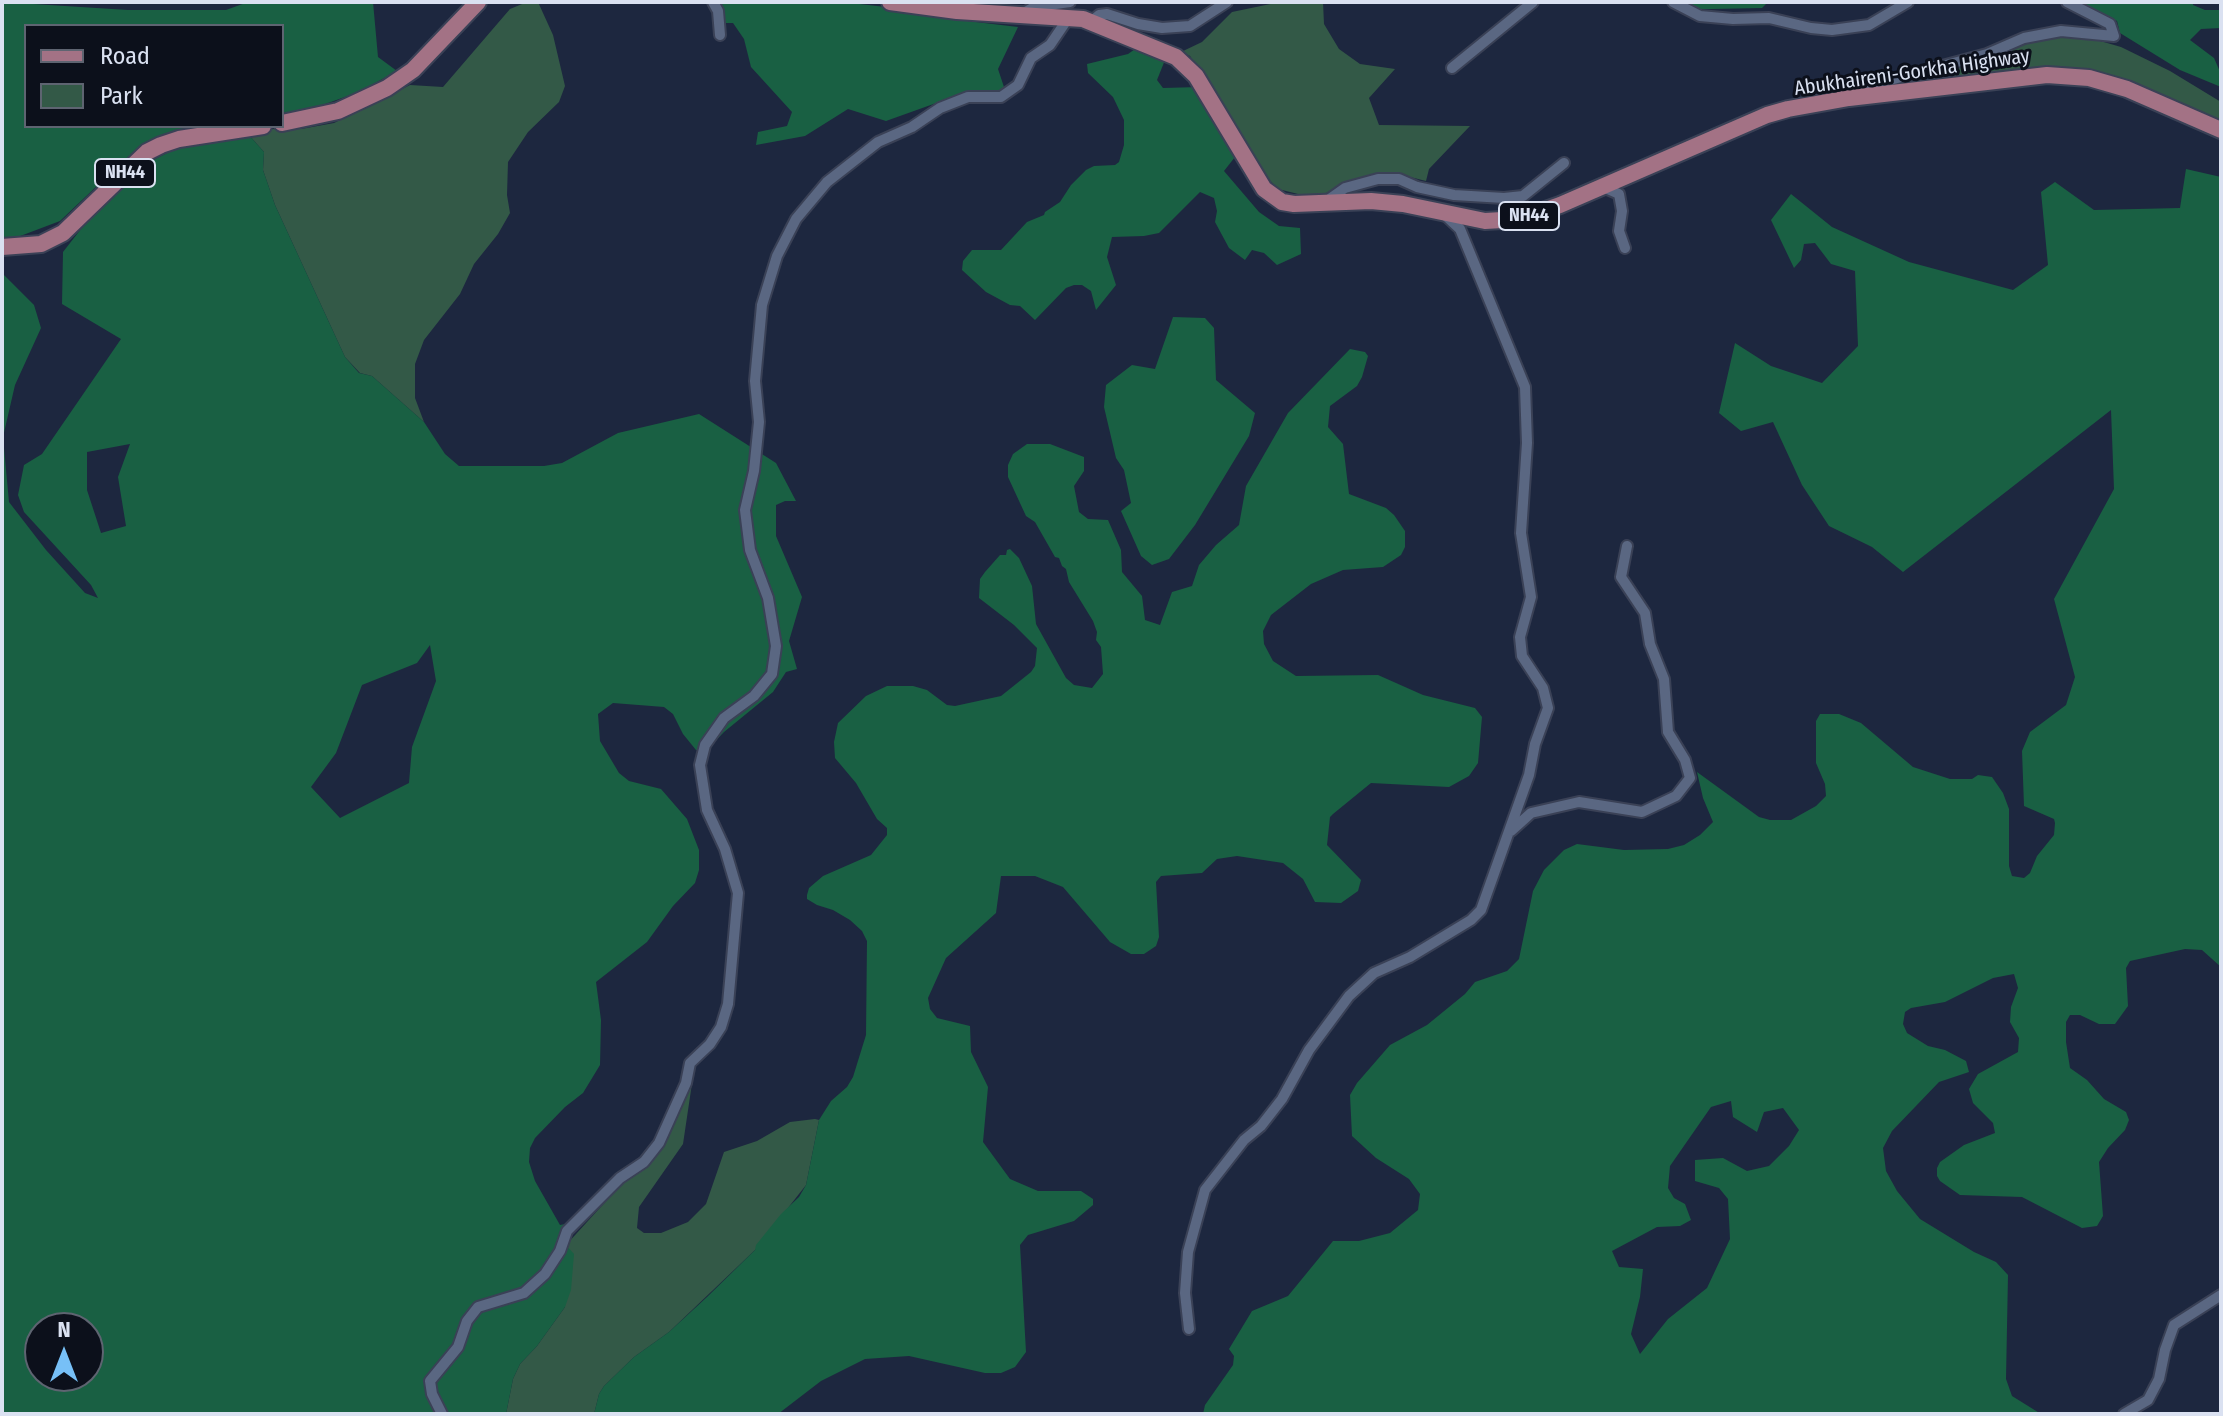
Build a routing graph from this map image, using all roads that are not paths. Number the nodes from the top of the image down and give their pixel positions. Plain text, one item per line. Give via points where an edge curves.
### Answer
1 (478, 2) edge
2 (713, 2) edge
3 (890, 2) edge
4 (940, 2) edge
5 (1227, 2) edge
6 (1533, 2) edge
7 (1673, 2) edge
8 (1908, 2) edge
9 (2067, 2) edge
10 (1069, 10) edge
11 (957, 11) junction
12 (1092, 21) junction
13 (720, 35) dead end
14 (1452, 68) dead end
15 (1849, 98) junction
16 (284, 123) edge
17 (250, 128) edge
18 (2221, 130) edge
19 (1564, 163) dead end
20 (1603, 187) junction
21 (1323, 204) junction
22 (1440, 211) junction
23 (2, 247) edge
24 (1625, 248) dead end
25 (1627, 546) dead end
26 (1509, 832) junction
27 (2221, 1295) edge
28 (1189, 1329) dead end
29 (442, 1414) edge
30 (2124, 1414) edge

1 - 16 main road via 413,70 387,88 338,111
2 - 13 street
3 - 11 main road, Abukhaireni-Gorkha Highway / NH44
4 - 11 street
5 - 12 street via 1190,26 1162,28 1107,14
6 - 14 street
7 - 8 street via 1700,16 1769,18 1832,30 1869,25
9 - 15 street via 2110,24 2114,36 2061,31 2024,38 1987,54 1875,84
10 - 11 main road, Abukhaireni-Gorkha Highway / NH44 via 1020,15
10 - 12 main road, Abukhaireni-Gorkha Highway / NH44
10 - 29 street via 1050,45 1031,58 1018,85 1001,97 968,97 940,108 878,142 827,182 796,219 777,256 762,305 755,381 759,422 745,510 750,550 768,598 776,646 772,674 754,696 724,718 705,745 700,765 707,810 738,893 728,1004 721,1027 690,1063 665,1131 644,1162 620,1178 567,1231 545,1274 524,1293 478,1307 467,1321 458,1347 430,1381
12 - 21 main road, Abukhaireni-Gorkha Highway / NH44 via 1185,64 1272,196 1294,204
15 - 18 main road, Abukhaireni-Gorkha Highway / NH44 via 2063,75 2127,89
15 - 20 main road, Abukhaireni-Gorkha Highway / NH44 via 1767,115
17 - 23 main road, NH44 via 161,145 147,152 63,233 41,244
19 - 21 street via 1523,196 1454,195 1399,179 1378,179 1345,188
20 - 22 main road, Abukhaireni-Gorkha Highway / NH44 via 1510,220 1485,221
20 - 24 street via 1619,194 1619,231
21 - 22 main road, Abukhaireni-Gorkha Highway / NH44 via 1371,201
22 - 26 street via 1460,229 1525,387 1521,533 1531,597 1520,637 1522,656 1543,688 1548,708
25 - 26 street via 1621,577 1645,613 1664,679 1668,732 1690,778 1676,796 1642,812 1579,802 1531,813
26 - 28 street via 1481,910 1410,957 1374,973 1349,996 1309,1050 1282,1099 1205,1190 1188,1252
27 - 30 street via 2174,1325 2148,1400

